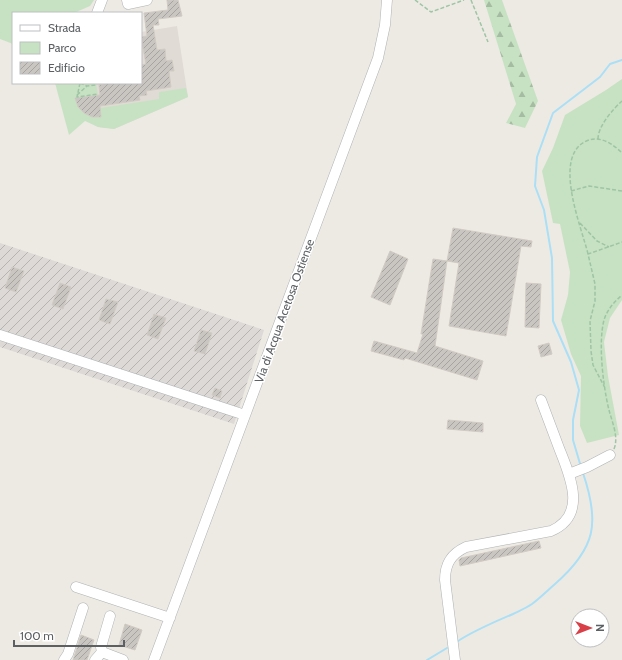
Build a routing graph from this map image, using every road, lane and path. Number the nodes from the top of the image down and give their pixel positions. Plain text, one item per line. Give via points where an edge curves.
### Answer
1 (127, 0) edge
2 (148, 0) edge
3 (387, 0) edge
4 (415, 0) edge
5 (464, 0) edge
6 (471, 0) edge
7 (99, 7) edge
8 (90, 12) edge
9 (488, 42) dead end
10 (80, 84) edge
11 (82, 84) edge
12 (96, 85) dead end
13 (87, 86) junction
14 (98, 94) dead end
15 (76, 95) junction
16 (622, 101) edge
17 (598, 139) junction
18 (622, 153) edge
19 (571, 191) junction
20 (622, 191) edge
21 (578, 222) junction
22 (622, 242) edge
23 (609, 247) junction
24 (588, 254) junction
25 (622, 295) edge
26 (0, 335) edge
27 (605, 388) junction
28 (541, 400) dead end
29 (245, 415) junction
30 (610, 455) joint
31 (578, 471) junction
32 (76, 587) dead end
33 (83, 608) dead end
34 (110, 616) dead end
35 (170, 618) junction
36 (105, 655) edge
37 (64, 660) edge
38 (95, 660) edge
39 (123, 660) edge
40 (154, 660) edge
41 (455, 660) edge

1 - 2 street via 128,4
3 - 29 street, Via di Acqua Acetosa Ostiense via 378,58
4 - 5 path via 431,12
6 - 9 path
7 - 8 street
10 - 15 path
11 - 13 path
12 - 13 path
13 - 15 path
14 - 15 path
16 - 17 path via 606,119
17 - 18 path via 607,141
17 - 19 path via 583,143 577,149 573,157
19 - 20 path via 589,186
19 - 21 path
21 - 23 path via 597,241
21 - 24 path
22 - 23 path
23 - 24 path
24 - 27 path via 595,284 595,301 590,321 593,365
25 - 27 path via 611,305 604,319 601,337
26 - 29 street
27 - 30 path via 616,440
28 - 31 street
29 - 35 street, Via di Acqua Acetosa Ostiense
30 - 31 street
31 - 41 street via 573,506 569,517 561,526 545,533 466,547 455,553 447,563 445,580
32 - 35 street
33 - 37 street
34 - 36 street via 101,647
35 - 40 street, Via di Acqua Acetosa Ostiense
36 - 38 street
36 - 39 street

